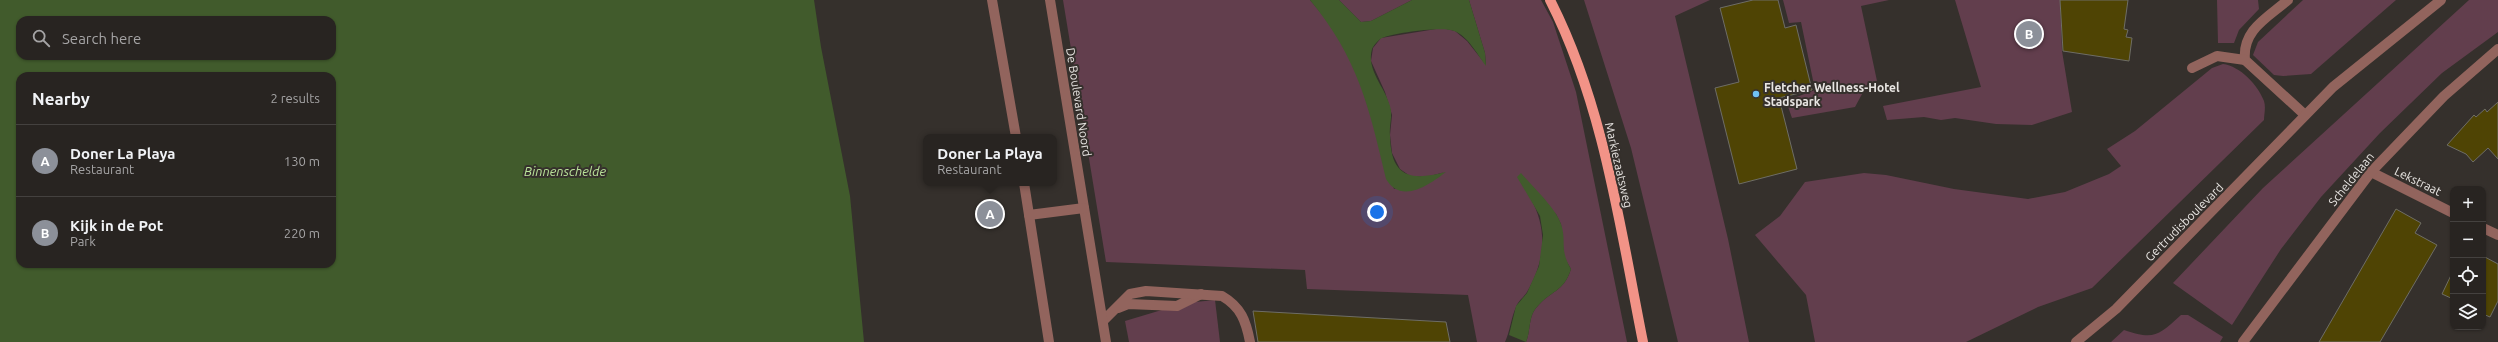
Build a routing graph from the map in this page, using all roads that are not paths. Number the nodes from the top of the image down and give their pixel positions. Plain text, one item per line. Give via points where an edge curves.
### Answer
1 (992, 0) edge
2 (1050, 0) edge
3 (1550, 0) edge
4 (2288, 0) edge
5 (2441, 0) edge
6 (2498, 49) edge
7 (2245, 60) junction
8 (2192, 68) dead end
9 (2305, 115) junction
10 (1015, 134) edge
11 (2371, 172) junction
12 (1024, 186) edge
13 (1084, 208) junction
14 (2450, 212) edge
15 (1029, 215) junction
16 (2486, 229) edge
17 (2498, 235) edge
18 (1201, 294) junction
19 (1117, 309) junction
20 (1102, 321) junction
21 (1049, 342) edge
22 (1106, 342) edge
23 (1250, 342) edge
24 (1643, 342) edge
25 (2076, 342) edge
26 (2243, 342) edge

1 - 10 street
2 - 13 street, De Boulevard Noord
3 - 24 main road, Markiezaatsweg via 1577,65 1600,131
4 - 7 street via 2250,32 2243,46
5 - 9 street, Gertrudisboulevard via 2333,88
6 - 11 street, Scheldelaan via 2444,96
7 - 8 street via 2217,56
7 - 9 street
9 - 25 street, Gertrudisboulevard via 2116,309
11 - 14 street, Lekstraat
11 - 26 street, Scheldelaan
12 - 15 street
13 - 15 street
13 - 20 street, De Boulevard Noord
15 - 21 street
16 - 17 street
18 - 19 street via 1177,306 1128,304
18 - 19 street via 1146,291 1130,294
18 - 23 street via 1222,296 1232,301 1246,322
19 - 20 street
20 - 22 street, De Boulevard Noord

